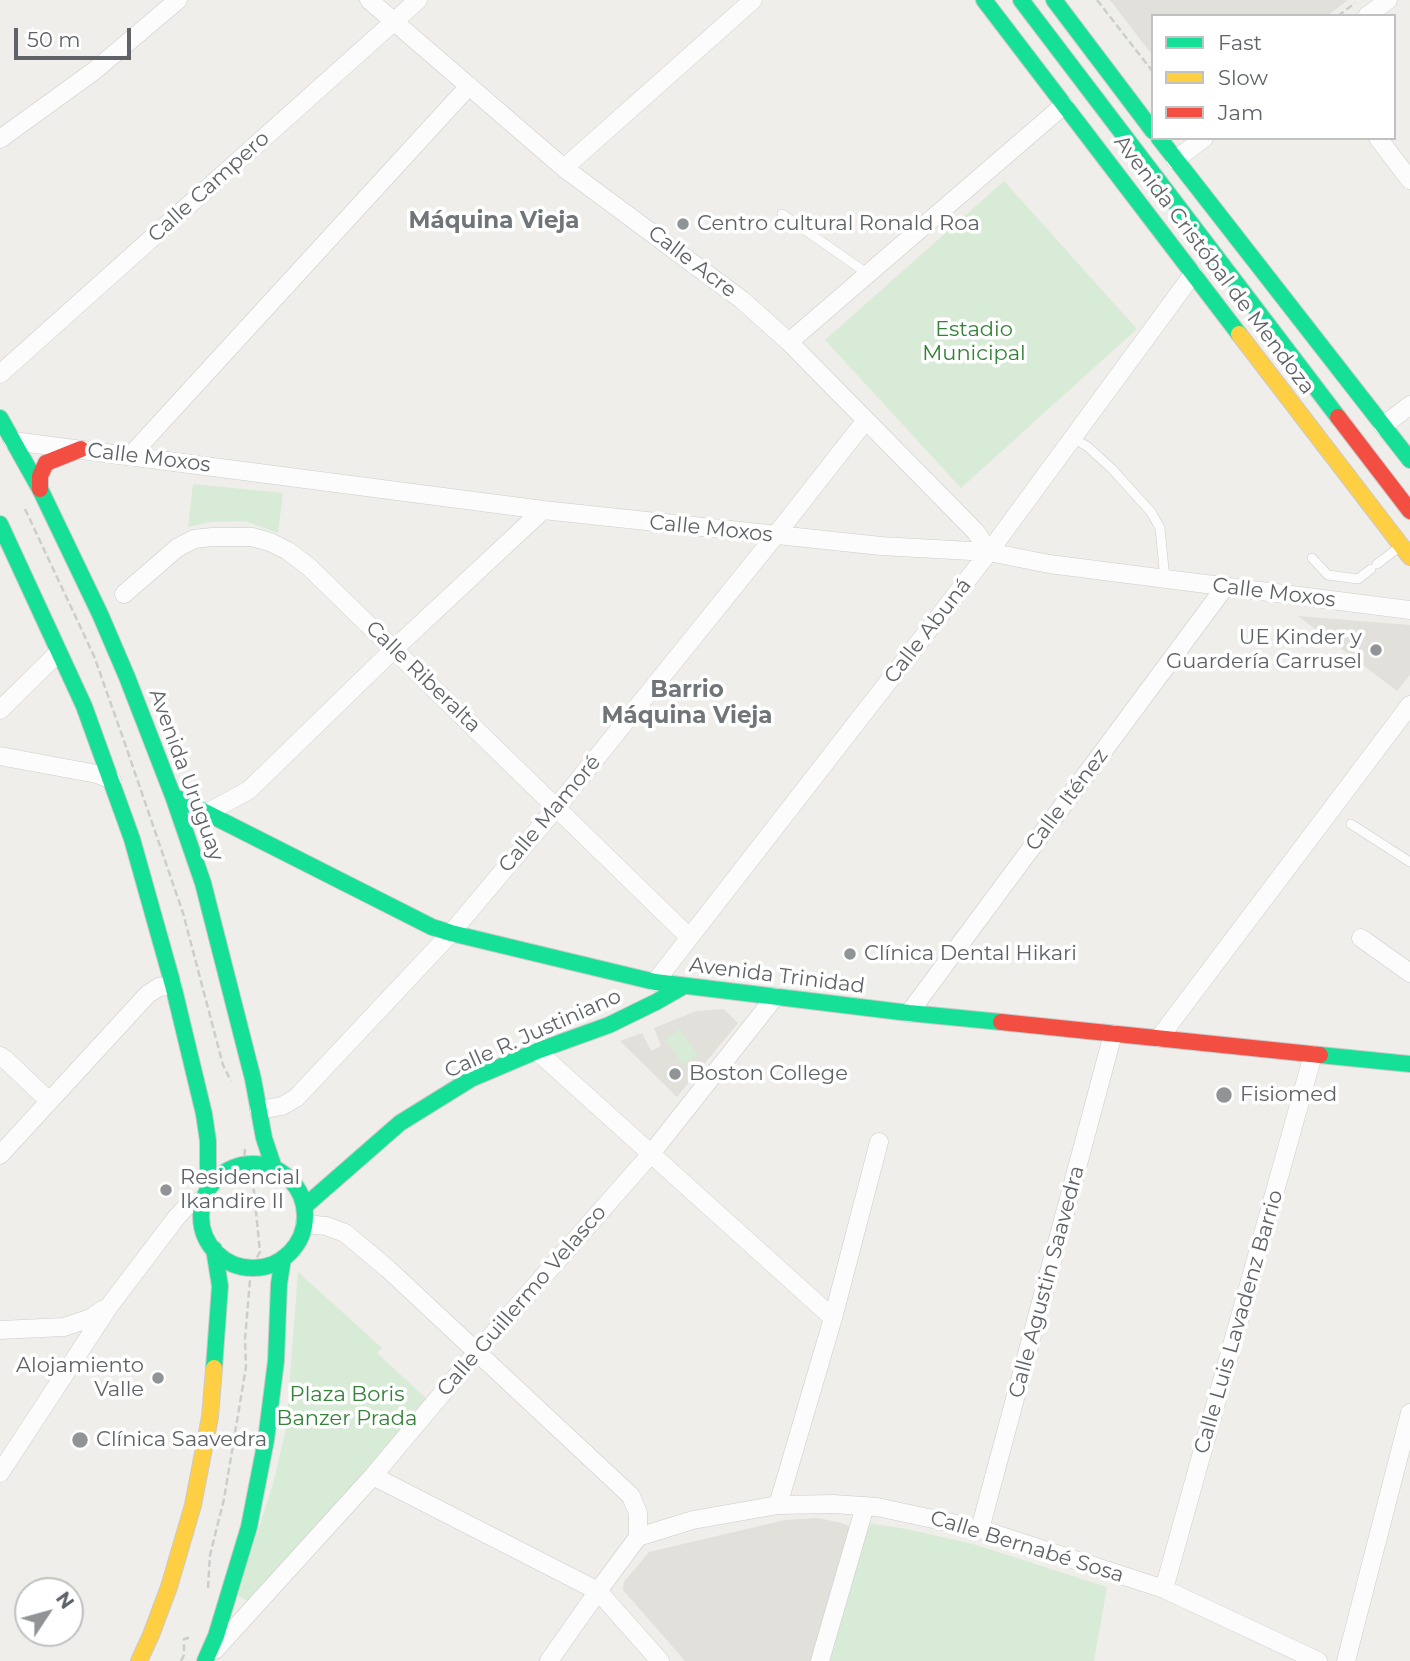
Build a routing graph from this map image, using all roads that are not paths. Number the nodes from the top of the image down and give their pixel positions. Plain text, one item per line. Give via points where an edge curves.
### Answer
1 (178, 0) edge
2 (369, 0) edge
3 (418, 0) edge
4 (753, 0) edge
5 (984, 0) edge
6 (1021, 0) edge
7 (1054, 0) edge
8 (1388, 0) edge
9 (1370, 14) edge
10 (393, 22) junction
11 (469, 86) junction
12 (1063, 105) junction
13 (1151, 128) edge
14 (0, 139) edge
15 (1160, 140) edge
16 (1201, 140) edge
17 (1380, 140) edge
18 (1175, 160) junction
19 (564, 168) junction
20 (1410, 180) edge
21 (782, 214) dead end
22 (868, 274) junction
23 (1194, 274) junction
24 (789, 342) junction
25 (0, 374) edge
26 (1410, 405) edge
27 (0, 418) edge
28 (866, 420) junction
29 (1383, 426) junction
30 (1073, 438) junction
31 (13, 441) junction
32 (81, 449) junction
33 (131, 455) junction
34 (1410, 460) edge
35 (40, 489) junction
36 (543, 510) junction
37 (1410, 511) edge
38 (0, 524) edge
39 (775, 536) junction
40 (1406, 551) edge
41 (989, 552) junction
42 (1312, 558) dead end
43 (1165, 580) junction
44 (1224, 587) junction
45 (124, 594) dead end
46 (1410, 610) edge
47 (394, 649) junction
48 (58, 653) junction
49 (1410, 705) edge
50 (0, 710) edge
51 (0, 755) edge
52 (112, 780) junction
53 (173, 796) junction
54 (556, 808) junction
55 (207, 813) junction
56 (1351, 824) dead end
57 (1410, 863) edge
58 (451, 933) junction
59 (689, 937) junction
60 (1361, 938) dead end
61 (600, 969) junction
62 (1410, 973) edge
63 (655, 982) junction
64 (173, 985) junction
65 (684, 986) junction
66 (775, 997) junction
67 (909, 1013) junction
68 (609, 1025) junction
69 (1113, 1034) junction
70 (1158, 1038) junction
71 (537, 1051) junction
72 (1313, 1055) junction
73 (0, 1056) edge
74 (1410, 1063) edge
75 (49, 1101) junction
76 (259, 1110) junction
77 (879, 1142) dead end
78 (0, 1155) edge
79 (650, 1155) junction
80 (274, 1168) junction
81 (206, 1195) junction
82 (305, 1215) junction
83 (214, 1249) junction
84 (283, 1258) junction
85 (110, 1305) junction
86 (833, 1318) junction
87 (0, 1330) edge
88 (477, 1352) junction
89 (1410, 1413) edge
90 (0, 1473) edge
91 (373, 1476) junction
92 (778, 1505) junction
93 (865, 1506) junction
94 (980, 1530) junction
95 (638, 1537) junction
96 (1164, 1590) junction
97 (598, 1591) junction
98 (139, 1661) edge
99 (205, 1661) edge
100 (549, 1661) edge
101 (660, 1661) edge
102 (820, 1661) edge
103 (1318, 1661) edge
104 (1346, 1661) edge

1 - 14 street via 94,71
2 - 10 street, Calle Acre
3 - 10 street, Calle Campero
4 - 19 street
5 - 12 main road, Avenida Cristóbal de Mendoza
6 - 37 main road, Avenida Cristóbal de Mendoza
7 - 13 main road, Avenida Cristóbal de Mendoza
8 - 9 street
10 - 11 street, Calle Acre
10 - 25 street, Calle Campero
11 - 19 street, Calle Acre
11 - 33 street
12 - 22 street
12 - 23 main road, Avenida Cristóbal de Mendoza
15 - 18 main road, Avenida Cristóbal de Mendoza
16 - 18 street
17 - 20 street
18 - 29 main road, Avenida Cristóbal de Mendoza
19 - 24 street, Calle Acre via 742,300
21 - 22 lane
22 - 24 street
23 - 30 street, Calle Abuná
23 - 40 main road, Avenida Cristóbal de Mendoza
24 - 28 street, Calle Acre
26 - 29 street
27 - 31 main road, Avenida Uruguay
28 - 39 street, Calle Mamoré
28 - 41 street, Calle Acre via 976,532
29 - 34 main road, Avenida Cristóbal de Mendoza
30 - 41 street, Calle Abuná
30 - 43 lane via 1112,469 1151,513 1160,528
31 - 32 street, Calle Moxos
31 - 35 main road, Avenida Uruguay
32 - 33 street, Calle Moxos
32 - 35 main road via 46,463
33 - 36 street, Calle Moxos
35 - 53 main road, Avenida Uruguay via 100,614
36 - 39 street, Calle Moxos
36 - 47 street
38 - 48 main road
39 - 41 street, Calle Moxos
39 - 54 street, Calle Mamoré
40 - 42 lane via 1358,579 1328,575
41 - 43 street, Calle Moxos
41 - 59 street, Calle Abuná
43 - 44 street, Calle Moxos
44 - 46 street, Calle Moxos
44 - 67 street, Calle Iténez
45 - 47 street, Calle Riberalta via 194,539 251,537 270,542 309,567
47 - 54 street, Calle Riberalta
47 - 55 street via 249,790
48 - 50 street
48 - 52 main road
49 - 70 street
51 - 52 street
52 - 64 main road
53 - 55 main road, Avenida Trinidad
53 - 76 main road, Avenida Uruguay via 203,883
54 - 58 street, Calle Mamoré
54 - 59 street, Calle Riberalta
55 - 58 main road, Avenida Trinidad
56 - 57 lane
58 - 61 main road, Avenida Trinidad
58 - 76 street, Calle Mamoré via 296,1098
59 - 63 street, Calle Abuná
60 - 62 street
61 - 63 main road, Avenida Trinidad
61 - 68 main road via 616,979 624,995 624,1011
63 - 65 main road, Avenida Trinidad
64 - 75 street via 148,994
64 - 81 main road via 206,1126
65 - 66 main road, Avenida Trinidad
65 - 68 main road, Calle R. Justiniano
66 - 67 main road, Avenida Trinidad
66 - 79 street, Calle Guillermo Velasco
67 - 69 main road, Avenida Trinidad
68 - 71 main road, Calle R. Justiniano
69 - 70 main road, Avenida Trinidad
69 - 94 street, Calle Agustin Saavedra
70 - 72 main road, Avenida Trinidad
71 - 79 street
71 - 82 main road, Calle R. Justiniano via 471,1079 400,1123
72 - 74 main road, Avenida Trinidad
72 - 96 street, Calle Luis Lavadenz Barrio
73 - 75 street
75 - 78 street
76 - 80 main road, Avenida Uruguay
77 - 86 street
79 - 86 street
79 - 88 street, Calle Guillermo Velasco
80 - 81 main road via 244,1165 225,1173
80 - 82 main road via 299,1191
81 - 83 main road via 201,1217
81 - 85 street via 176,1218
82 - 84 main road, Calle R. Justiniano via 301,1238
82 - 88 street via 345,1233
83 - 84 main road via 233,1264 251,1268
83 - 98 main road via 220,1286 210,1417 193,1505 170,1587
84 - 99 main road via 266,1440 249,1527
85 - 87 street via 91,1318 64,1327
85 - 90 street
86 - 92 street
88 - 91 street, Calle Guillermo Velasco
88 - 95 street via 631,1496 638,1513
89 - 104 street
91 - 97 street
91 - 99 street, Calle Guillermo Velasco
92 - 93 street, Calle Bernabé Sosa
92 - 95 street, Calle Bernabé Sosa via 693,1520
93 - 94 street, Calle Bernabé Sosa
93 - 102 street
94 - 96 street, Calle Bernabé Sosa
95 - 97 street
96 - 103 street, Calle Bernabé Sosa
97 - 100 street
97 - 101 street

